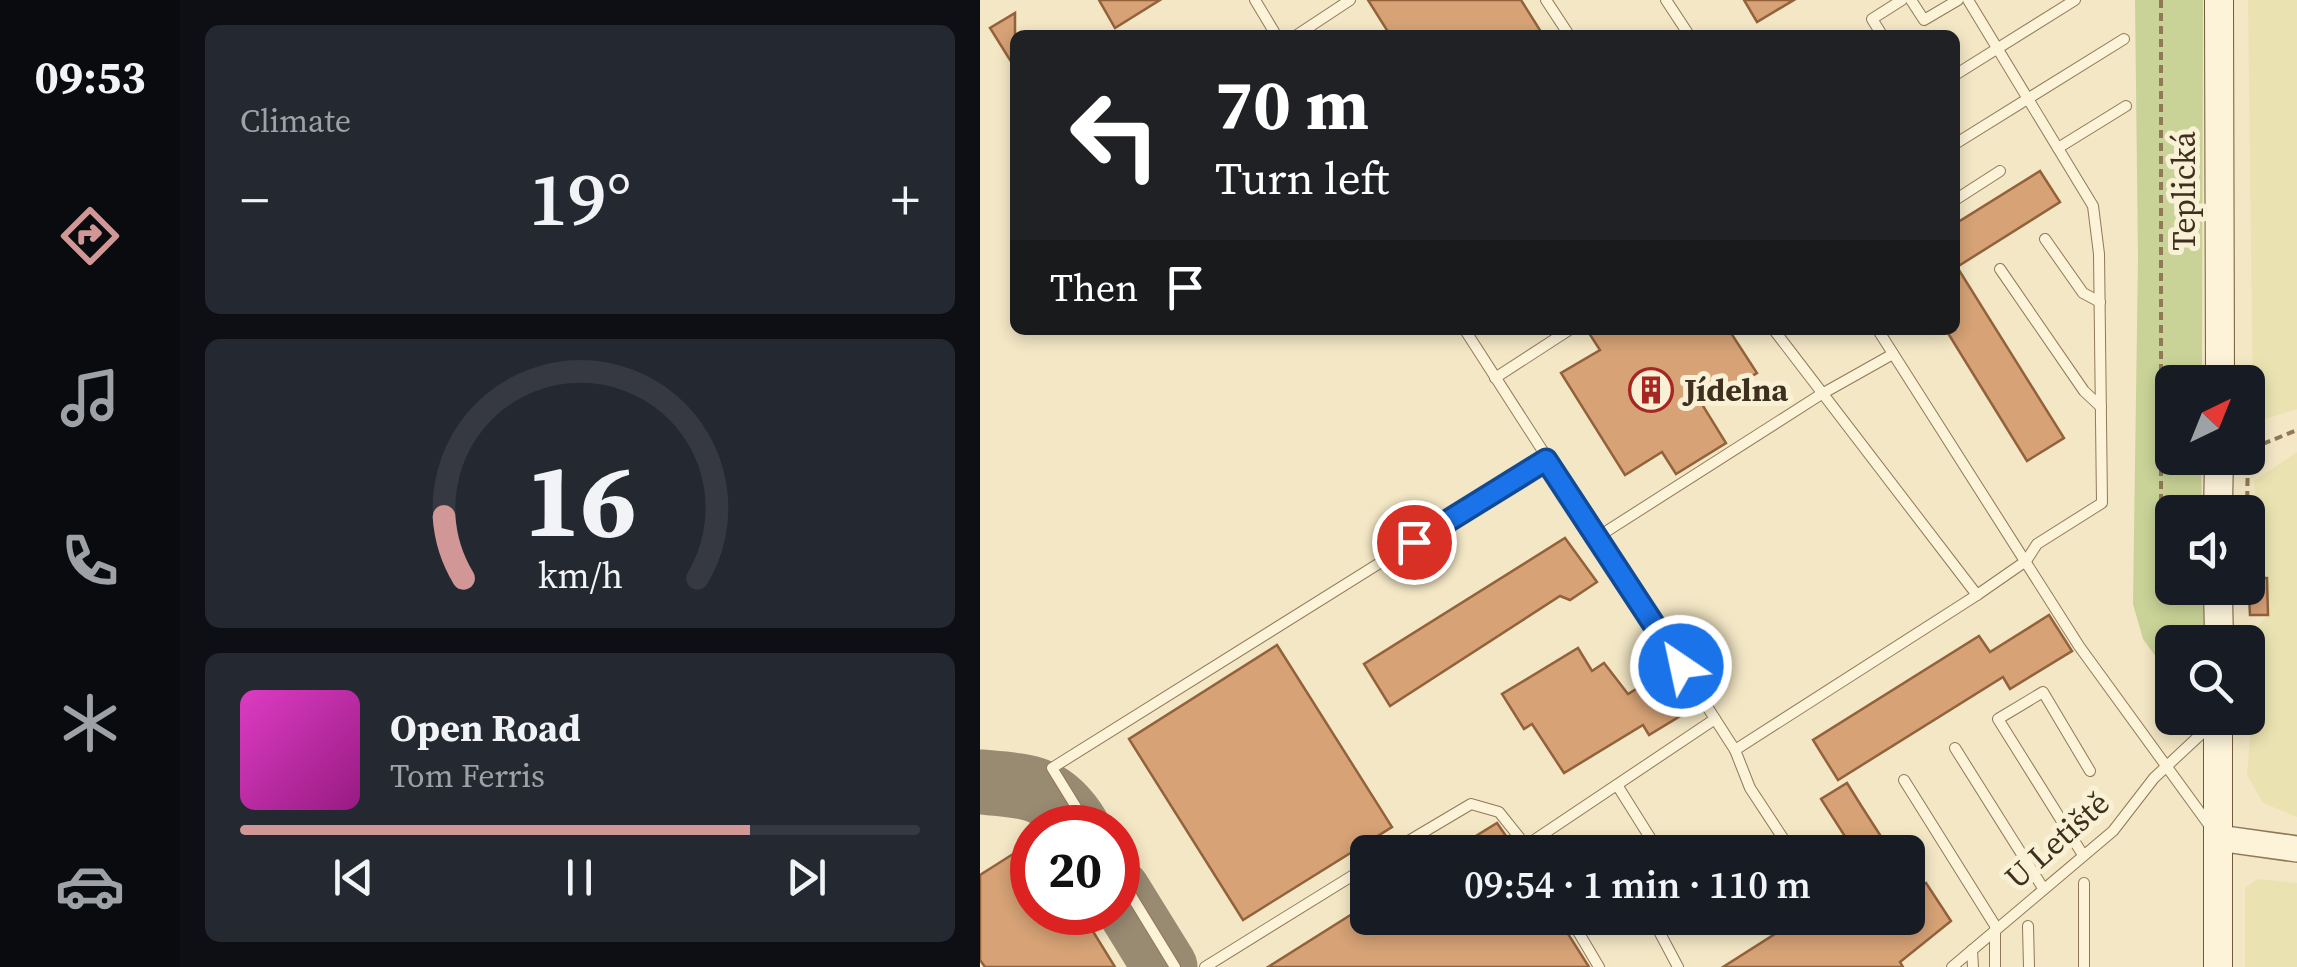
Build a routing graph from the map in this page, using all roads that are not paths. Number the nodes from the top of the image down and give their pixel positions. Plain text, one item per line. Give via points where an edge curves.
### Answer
1 (1255, 0) edge
2 (1350, 0) edge
3 (1546, 0) edge
4 (1666, 0) edge
5 (1902, 0) edge
6 (1912, 0) edge
7 (1958, 0) edge
8 (1968, 0) edge
9 (2075, 0) edge
10 (2219, 0) edge
11 (1273, 30) edge
12 (1305, 30) edge
13 (1566, 30) edge
14 (1686, 30) edge
15 (1879, 30) edge
16 (2124, 38) dead end
17 (1998, 48) junction
18 (1960, 72) edge
19 (2029, 99) junction
20 (2126, 106) dead end
21 (1960, 142) edge
22 (2058, 148) junction
23 (2000, 171) dead end
24 (1960, 197) edge
25 (2046, 239) dead end
26 (2000, 269) dead end
27 (2100, 302) junction
28 (1469, 335) edge
29 (1561, 335) edge
30 (1778, 335) edge
31 (1881, 335) edge
32 (1894, 354) junction
33 (2220, 365) edge
34 (1495, 378) junction
35 (1820, 395) junction
36 (2101, 407) junction
37 (1546, 460) junction
38 (1596, 538) junction
39 (2026, 561) junction
40 (1976, 595) junction
41 (1715, 719) junction
42 (2200, 735) edge
43 (2218, 735) edge
44 (1955, 748) dead end
45 (1735, 750) junction
46 (2167, 765) junction
47 (2090, 772) dead end
48 (1904, 780) dead end
49 (1616, 784) junction
50 (1075, 805) edge
51 (1419, 835) edge
52 (1518, 835) edge
53 (1547, 835) edge
54 (1648, 835) edge
55 (1781, 835) edge
56 (2218, 838) junction
57 (2297, 849) edge
58 (2084, 855) junction
59 (1350, 877) edge
60 (2084, 883) dead end
61 (2043, 888) junction
62 (1140, 910) edge
63 (2028, 926) dead end
64 (1996, 928) junction
65 (1580, 935) edge
66 (1661, 935) edge
67 (1972, 950) junction
68 (1175, 967) edge
69 (1205, 967) edge
70 (1599, 967) edge
71 (1678, 967) edge
72 (1952, 967) edge
73 (1972, 967) edge
74 (1995, 967) edge
75 (2028, 967) edge
76 (2084, 967) edge
77 (2218, 967) edge

1 - 11 lane
2 - 12 lane
3 - 13 lane
4 - 14 lane
5 - 15 lane via 1872,19
6 - 7 lane via 1924,20
8 - 17 lane
9 - 17 lane
10 - 33 main road, Teplická
16 - 19 lane
17 - 18 lane
17 - 19 lane
19 - 21 lane
19 - 22 lane
20 - 22 lane
22 - 27 lane via 2094,206
23 - 24 lane
25 - 27 lane via 2084,293
26 - 36 lane
27 - 36 lane
28 - 34 lane
29 - 34 lane
30 - 35 lane
31 - 32 lane
32 - 35 lane
32 - 39 lane
34 - 37 lane
35 - 38 lane
35 - 40 lane
36 - 39 lane via 2102,503 2037,544
37 - 38 lane
37 - 50 lane via 1052,768
38 - 41 lane
39 - 40 lane
39 - 46 lane
40 - 45 lane
41 - 45 lane
41 - 49 lane
42 - 46 lane, U Letiště
43 - 56 main road
44 - 61 lane
45 - 55 lane
46 - 56 lane
46 - 58 lane, U Letiště
47 - 58 lane via 2042,692 1998,720
48 - 64 lane
49 - 53 lane
49 - 54 lane
51 - 52 lane via 1471,804 1499,812
56 - 57 street
56 - 77 main road
58 - 61 lane, U Letiště
59 - 69 lane
60 - 76 lane
61 - 64 lane, U Letiště
62 - 68 lane
63 - 75 lane
64 - 67 lane, U Letiště
64 - 74 lane
65 - 70 lane
66 - 71 lane
67 - 72 lane, U Letiště
67 - 73 lane

